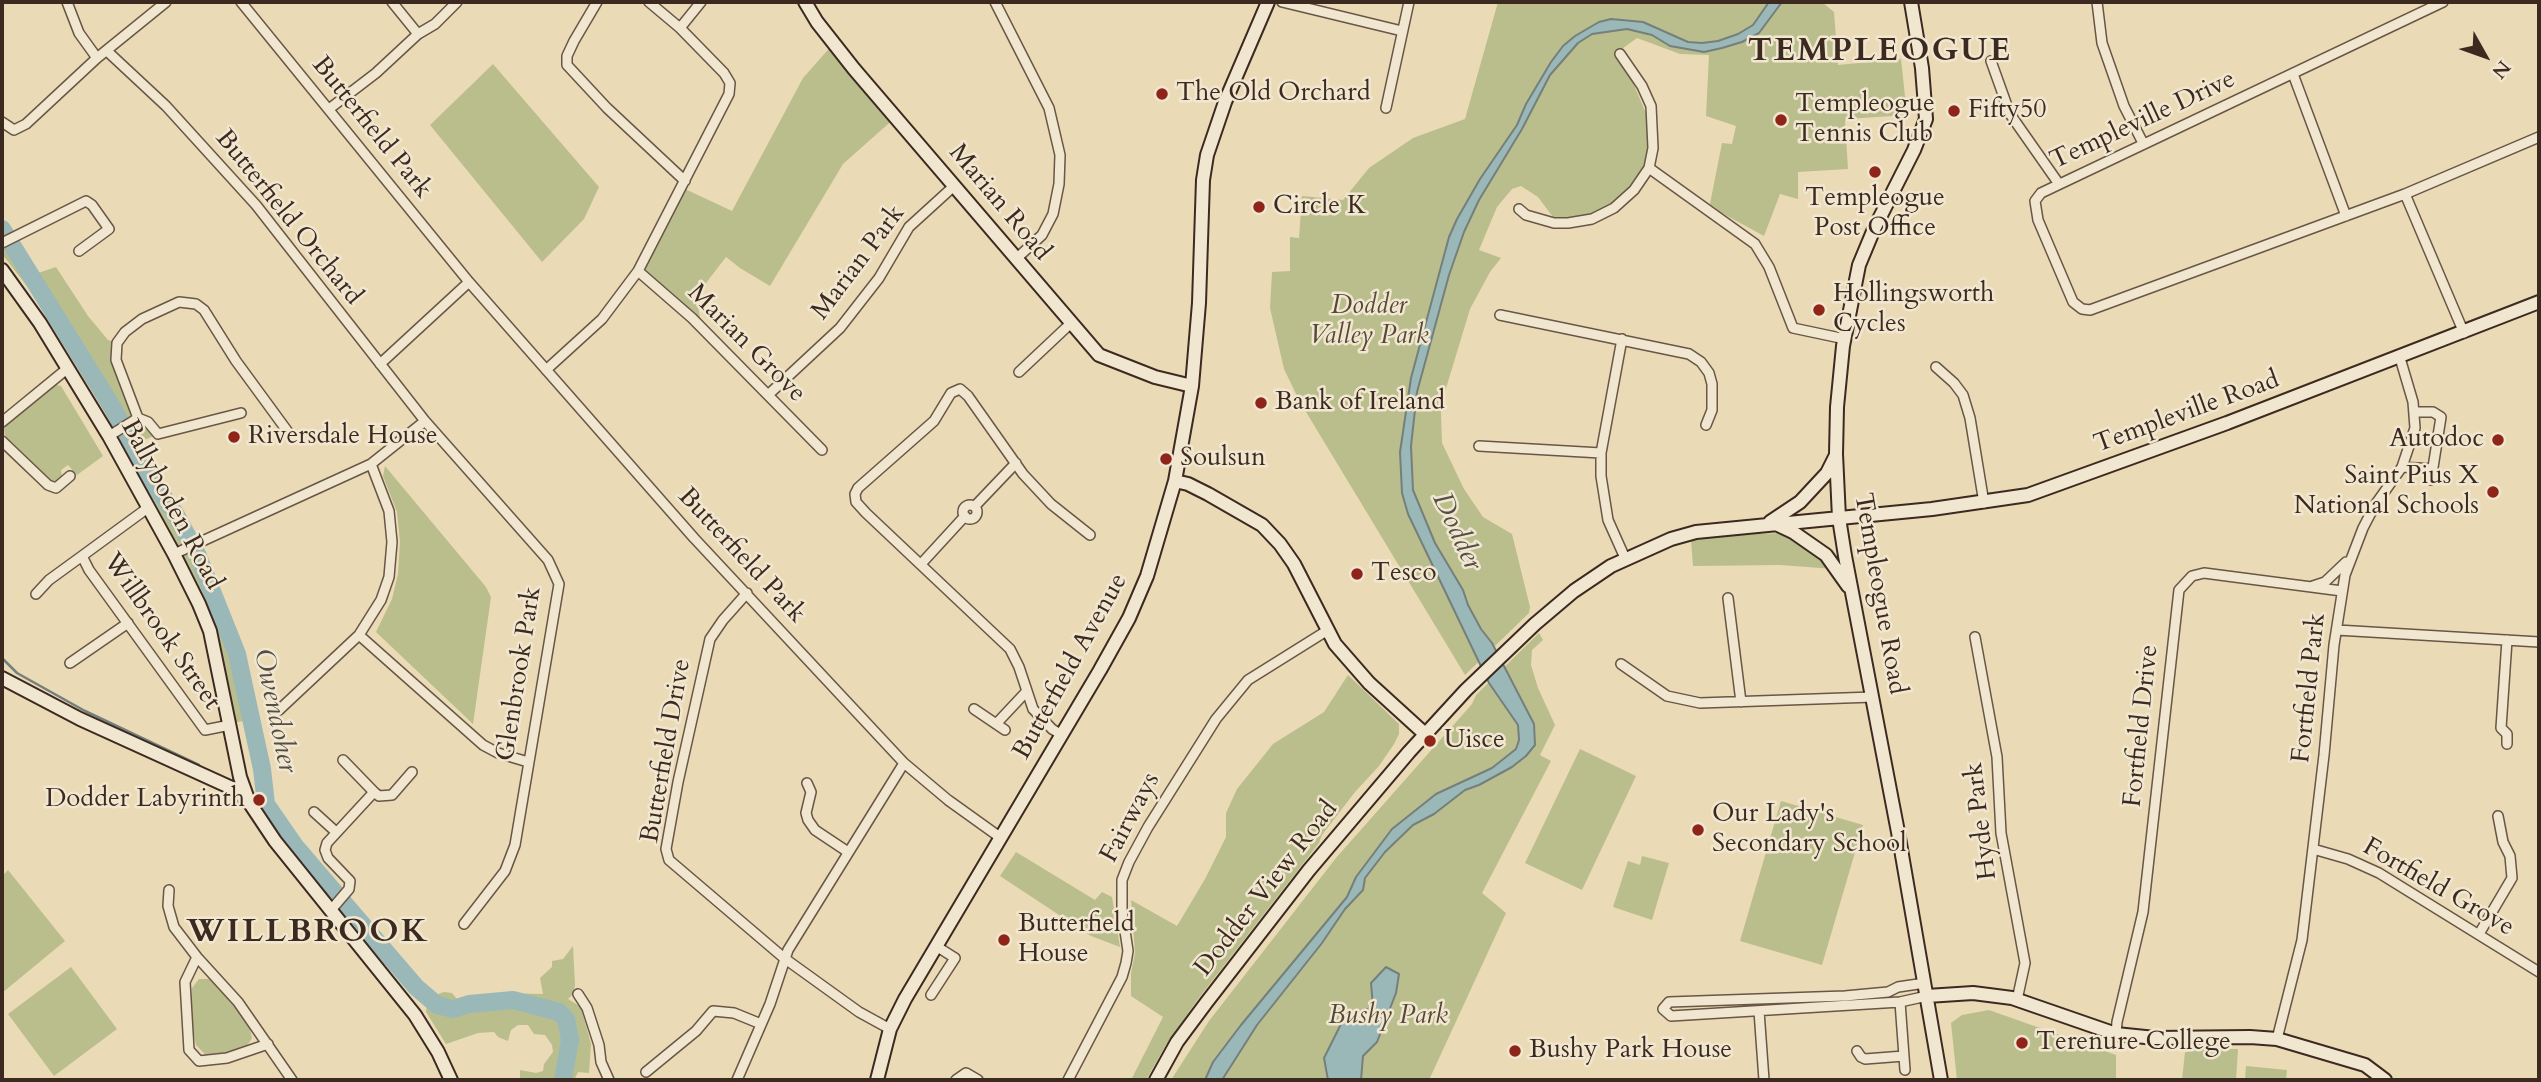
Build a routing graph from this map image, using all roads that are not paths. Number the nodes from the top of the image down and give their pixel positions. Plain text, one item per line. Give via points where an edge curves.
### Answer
1 (67, 2) edge
2 (166, 2) edge
3 (241, 2) edge
4 (392, 2) edge
5 (457, 2) edge
6 (597, 2) edge
7 (649, 2) edge
8 (701, 2) edge
9 (806, 2) edge
10 (996, 2) edge
11 (1268, 2) edge
12 (1282, 2) edge
13 (1409, 2) edge
14 (1911, 2) edge
15 (2096, 2) edge
16 (2443, 2) edge
17 (680, 29) junction
18 (1402, 31) junction
19 (418, 34) junction
20 (107, 51) junction
21 (1620, 54) dead end
22 (97, 58) junction
23 (1992, 61) dead end
24 (2293, 74) junction
25 (1386, 108) dead end
26 (329, 109) junction
27 (2, 122) edge
28 (2539, 137) edge
29 (2143, 143) junction
30 (1649, 169) junction
31 (685, 181) junction
32 (2059, 184) junction
33 (954, 186) junction
34 (2405, 194) junction
35 (1519, 209) dead end
36 (2346, 216) junction
37 (2, 243) edge
38 (79, 251) dead end
39 (1016, 260) junction
40 (2, 270) edge
41 (638, 271) junction
42 (469, 282) junction
43 (2539, 302) edge
44 (1500, 315) dead end
45 (1070, 324) junction
46 (2464, 332) junction
47 (1622, 339) junction
48 (1844, 340) junction
49 (2400, 358) junction
50 (380, 364) junction
51 (1936, 367) dead end
52 (68, 368) junction
53 (547, 370) junction
54 (1019, 372) dead end
55 (1192, 386) junction
56 (768, 395) junction
57 (2415, 412) junction
58 (241, 413) dead end
59 (138, 418) junction
60 (425, 421) junction
61 (2, 422) edge
62 (1706, 425) dead end
63 (288, 432) dead end
64 (114, 433) junction
65 (2, 441) edge
66 (1479, 446) dead end
67 (822, 450) dead end
68 (1601, 453) junction
69 (1836, 454) junction
70 (1016, 463) junction
71 (371, 464) junction
72 (2402, 467) junction
73 (70, 476) dead end
74 (1175, 481) junction
75 (1984, 503) junction
76 (149, 507) junction
77 (1839, 518) junction
78 (1771, 524) junction
79 (1090, 535) dead end
80 (174, 554) junction
81 (82, 556) junction
82 (1625, 558) junction
83 (2350, 558) junction
84 (921, 564) junction
85 (2311, 586) junction
86 (2342, 591) junction
87 (1853, 592) junction
88 (747, 593) junction
89 (36, 594) dead end
90 (1728, 598) dead end
91 (128, 623) junction
92 (2336, 630) junction
93 (1328, 631) junction
94 (359, 635) junction
95 (1975, 637) dead end
96 (2507, 640) junction
97 (2539, 642) edge
98 (70, 663) dead end
99 (1622, 664) dead end
100 (2, 678) edge
101 (1026, 692) junction
102 (1873, 697) junction
103 (1741, 702) junction
104 (974, 709) dead end
105 (279, 710) dead end
106 (996, 724) junction
107 (230, 725) junction
108 (1005, 730) dead end
109 (1425, 734) junction
110 (1063, 735) junction
111 (2507, 744) dead end
112 (343, 760) dead end
113 (528, 762) junction
114 (904, 763) junction
115 (412, 772) dead end
116 (216, 780) junction
117 (241, 781) junction
118 (807, 783) dead end
119 (373, 792) junction
120 (249, 802) junction
121 (314, 812) dead end
122 (2498, 816) dead end
123 (336, 832) junction
124 (1001, 838) junction
125 (2313, 849) junction
126 (848, 852) junction
127 (169, 890) dead end
128 (334, 907) junction
129 (464, 924) dead end
130 (2479, 934) junction
131 (936, 946) junction
132 (197, 957) junction
133 (784, 958) junction
134 (2538, 968) edge
135 (1926, 989) junction
136 (578, 994) dead end
137 (931, 995) dead end
138 (2017, 1000) junction
139 (1900, 1002) junction
140 (1759, 1011) junction
141 (761, 1024) junction
142 (890, 1029) junction
143 (2116, 1034) junction
144 (2277, 1039) junction
145 (268, 1044) junction
146 (1857, 1051) dead end
147 (1904, 1056) junction
148 (1905, 1070) dead end
149 (646, 1072) dead end
150 (292, 1080) edge
151 (451, 1080) edge
152 (609, 1080) edge
153 (737, 1080) edge
154 (877, 1080) edge
155 (956, 1080) edge
156 (978, 1080) edge
157 (1069, 1080) edge
158 (1156, 1080) edge
159 (1764, 1080) edge
160 (1941, 1080) edge
161 (2385, 1080) edge

1 - 22 street via 79,33
2 - 20 street
3 - 26 street, Butterfield Park
4 - 19 street
5 - 19 street
6 - 31 street via 573,41 567,65
7 - 17 street
8 - 17 street
9 - 33 main road, Marian Road via 833,43
10 - 39 street via 1049,108 1060,155 1053,214 1042,235
11 - 55 main road, Butterfield Avenue via 1207,155
12 - 18 street
13 - 18 street
14 - 48 main road, Templeogue Road via 1926,118 1861,258
15 - 29 street via 2102,43 2124,106
16 - 24 street, Templeville Drive
17 - 31 street via 730,83 729,94
18 - 25 street
19 - 26 street
20 - 22 street
20 - 50 street, Butterfield Orchard via 166,106 256,205
21 - 30 street via 1651,106
22 - 27 street via 26,124 14,130
23 - 32 street via 2010,114
24 - 29 street, Templeville Drive
24 - 36 street
26 - 42 street, Butterfield Park
28 - 34 street, Templeville Drive
29 - 32 street, Templeville Drive
30 - 35 street via 1614,208 1592,219 1554,223
30 - 48 street via 1755,244 1793,328
31 - 41 street
32 - 36 street, Templeville Drive via 2041,192 2035,201 2038,220 2073,302 2090,310
33 - 39 main road, Marian Road
33 - 56 street, Marian Park via 909,227 879,278 840,328
34 - 36 street, Templeville Drive
34 - 46 street
37 - 38 street via 86,201 109,229
39 - 45 main road, Marian Road
40 - 52 main road, Ballyboden Road
41 - 53 street via 602,319
41 - 56 street, Marian Grove
42 - 50 street
42 - 53 street, Butterfield Park
43 - 46 main road, Templeville Road
44 - 47 street
45 - 54 street
45 - 55 main road, Marian Road via 1099,355
46 - 49 main road, Templeville Road
47 - 62 street via 1689,354 1701,362 1712,384 1712,410
47 - 68 street
48 - 69 main road, Templeogue Road
49 - 57 street, Fortfield Park
49 - 75 main road, Templeville Road via 2056,486
50 - 60 street, Butterfield Orchard
51 - 75 street via 1963,394
52 - 61 street
52 - 64 main road, Ballyboden Road
53 - 88 street, Butterfield Park
55 - 74 main road, Butterfield Avenue
56 - 67 street, Marian Grove
57 - 72 street, Fortfield Park via 2416,428
57 - 72 street via 2441,417 2432,475
58 - 59 street via 158,434
59 - 63 street via 116,360 117,343 142,319 179,302 190,302 204,310
59 - 64 street
60 - 71 street
60 - 113 street, Glenbrook Park via 548,560 559,584
64 - 76 main road, Ballyboden Road
65 - 73 street via 48,485 56,488
66 - 68 street
68 - 82 street via 1608,520
69 - 77 main road, Templeogue Road
69 - 78 main road via 1827,473 1808,494
70 - 79 street via 1051,504
70 - 84 street via 975,506 965,507 965,516
70 - 84 street via 960,389 951,393 934,421 858,488 856,502
71 - 80 street
71 - 94 street via 389,511 392,542 389,577 381,600
72 - 83 street, Fortfield Park via 2375,505
74 - 93 main road via 1262,525 1294,564
74 - 110 main road, Butterfield Avenue via 1147,576 1129,618
75 - 77 main road, Templeville Road
76 - 80 main road, Ballyboden Road
76 - 81 street, Willbrook Street
77 - 78 main road, Templeville Road
77 - 87 main road, Templeogue Road
78 - 82 main road, Templeville Road via 1696,531
78 - 87 main road via 1793,532 1826,555
80 - 107 main road, Ballyboden Road via 210,631
81 - 89 street
81 - 91 street, Willbrook Street
82 - 109 main road, Dodder View Road via 1574,591 1505,651
83 - 85 street via 2325,582
83 - 86 street, Fortfield Park
84 - 101 street via 1010,649
85 - 86 street, Fortfield Drive
85 - 143 street, Fortfield Drive via 2204,573 2192,576 2179,590 2143,912
86 - 92 street, Fortfield Park
87 - 102 main road, Templeogue Road
88 - 114 street, Butterfield Park
88 - 133 street, Butterfield Drive via 710,639 666,849 669,860
90 - 103 street
91 - 98 street
91 - 107 street, Willbrook Street via 207,733
92 - 96 street
92 - 125 street, Fortfield Park
93 - 109 main road via 1369,683
93 - 157 street, Fairways via 1248,680 1216,719 1148,827 1122,880 1128,951 1124,970
94 - 105 street
94 - 113 street via 483,745
95 - 138 street, Hyde Park via 1997,757 2001,833 2025,963
96 - 97 street
96 - 111 street via 2501,728 2507,734
99 - 103 street via 1667,696 1700,703
100 - 116 main road
101 - 106 street
101 - 110 street via 1035,708
102 - 103 street
102 - 135 main road, Templeogue Road
104 - 106 street
106 - 108 street
107 - 117 main road, Ballyboden Road
109 - 158 main road, Dodder View Road via 1300,881 1177,1042
110 - 124 main road, Butterfield Avenue
112 - 119 street
113 - 129 street, Glenbrook Park via 515,845 505,871
114 - 124 street, Butterfield Park
114 - 126 street
115 - 119 street via 392,795
116 - 117 main road
116 - 120 main road
117 - 120 main road, Ballyboden Road
118 - 126 street via 811,792 808,820
119 - 123 street
120 - 128 main road via 275,841
121 - 123 street
122 - 130 street via 2512,878
123 - 128 street via 325,850 350,881
124 - 131 main road, Butterfield Avenue
125 - 130 street, Fortfield Grove via 2379,873
125 - 144 street, Fortfield Park via 2302,940
126 - 133 street
127 - 132 street via 174,927
128 - 151 main road via 426,1030
130 - 134 street, Fortfield Grove
131 - 137 street via 955,958
131 - 142 main road, Butterfield Avenue
132 - 145 street
132 - 145 street via 185,982 189,1050 199,1060 227,1058
133 - 141 street
133 - 142 street, Butterfield Drive
135 - 138 main road
135 - 139 street
135 - 140 street via 1668,1002 1663,1009 1671,1016
135 - 160 main road, Templeogue Road
136 - 152 street via 587,1008
138 - 143 main road
139 - 140 street
139 - 147 street
140 - 159 street
141 - 149 street via 734,1013 713,1011
141 - 153 street
142 - 154 main road, Butterfield Avenue
143 - 144 main road
144 - 161 main road via 2365,1065
145 - 150 street
146 - 147 street via 1865,1059
147 - 148 street
155 - 156 street via 966,1073

